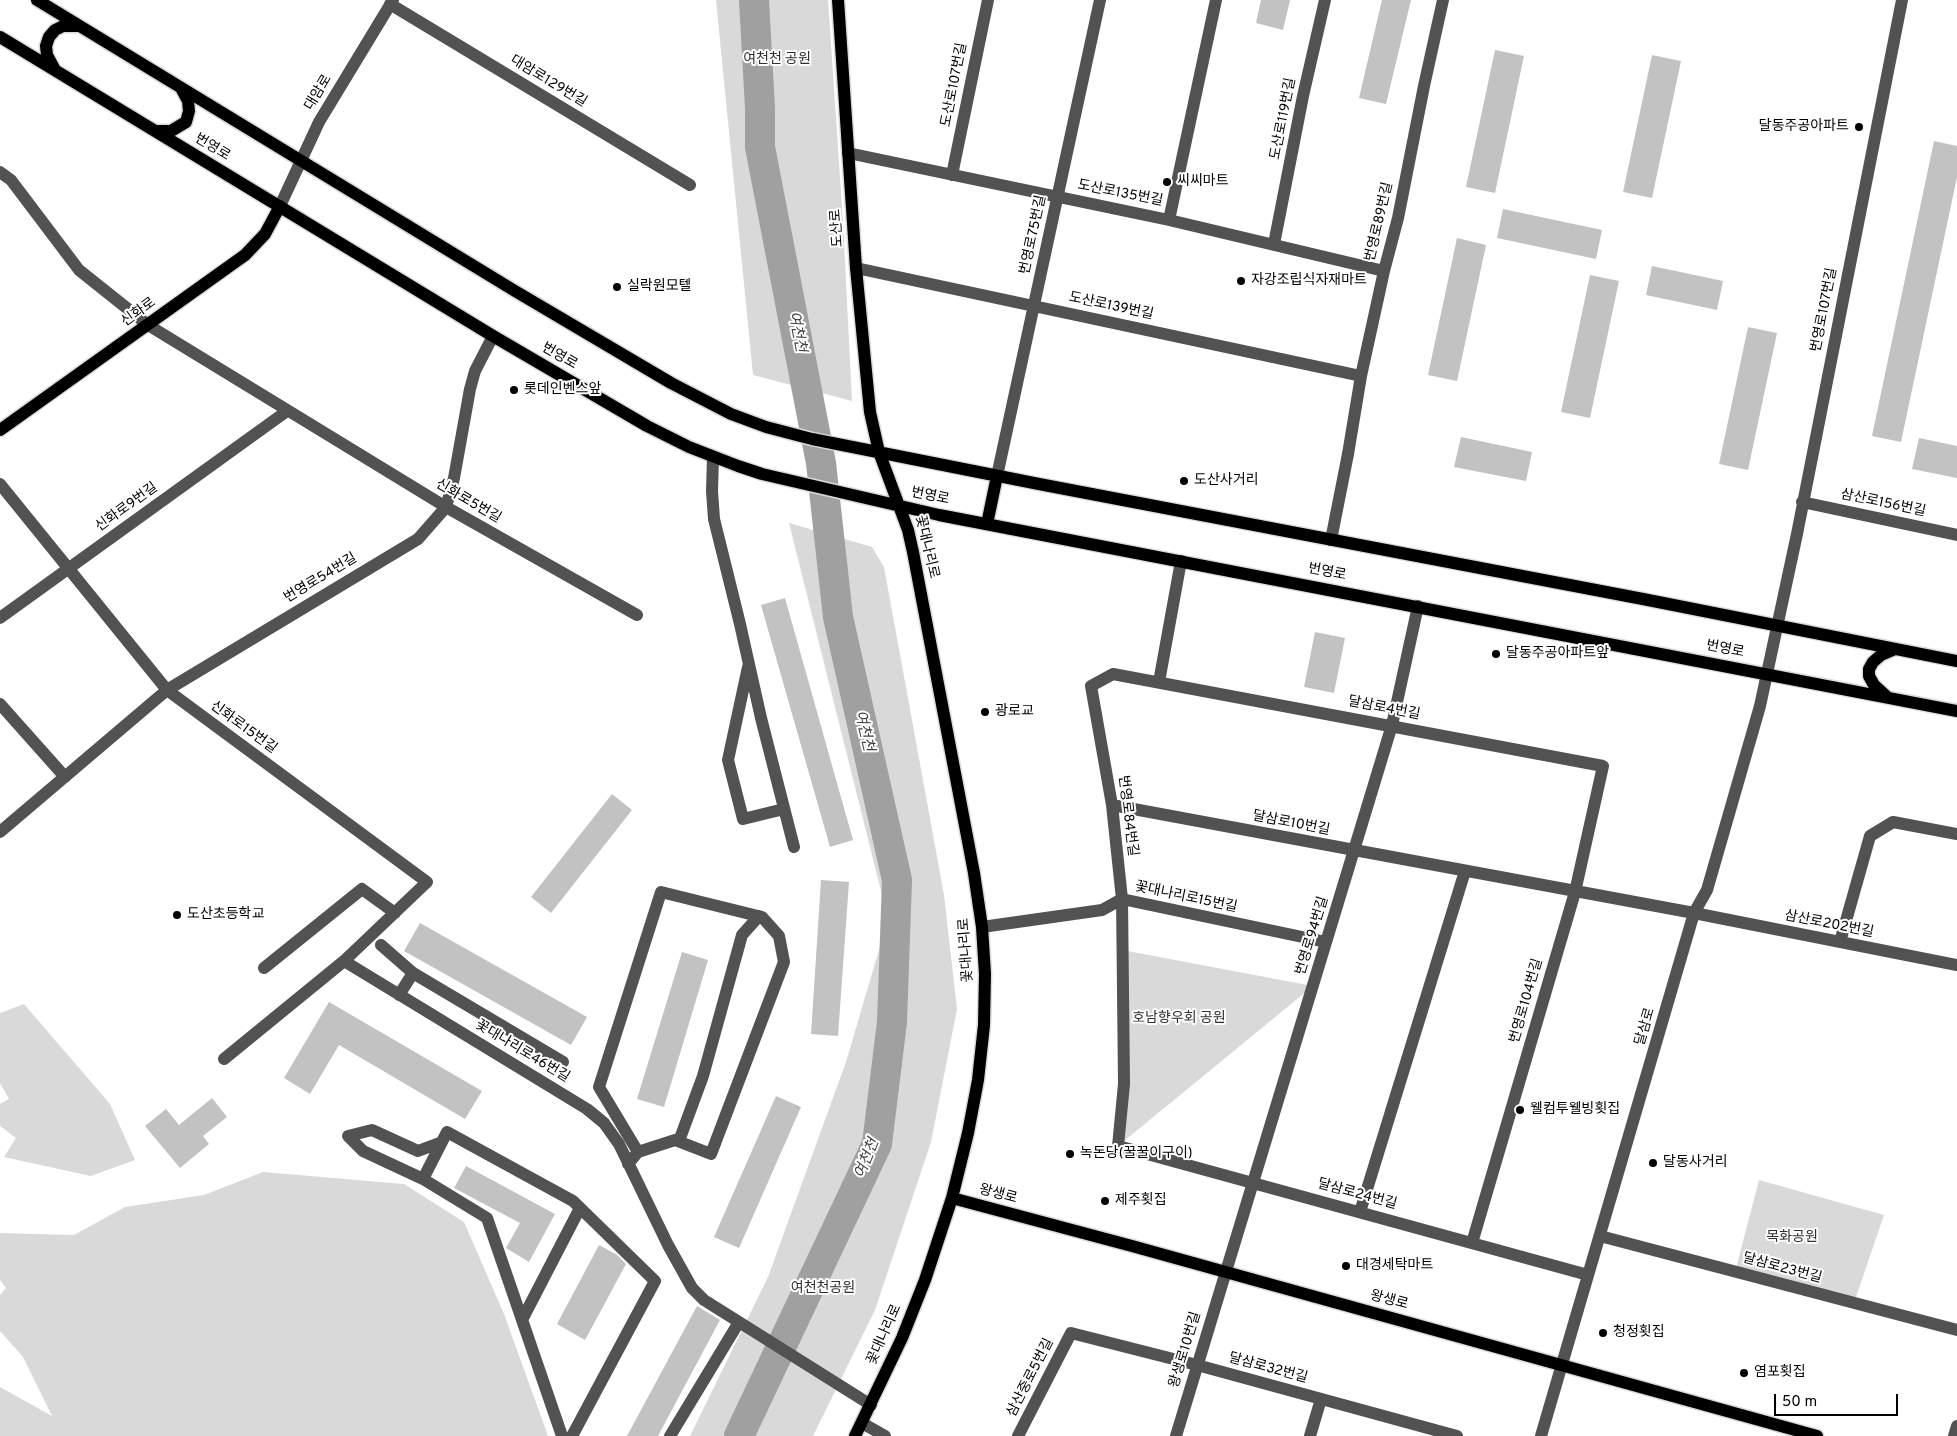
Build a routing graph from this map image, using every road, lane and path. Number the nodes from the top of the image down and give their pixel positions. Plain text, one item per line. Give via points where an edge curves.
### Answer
1 (37, 0) edge
2 (838, 0) edge
3 (988, 0) edge
4 (1100, 0) edge
5 (1216, 0) edge
6 (1325, 0) edge
7 (1443, 0) edge
8 (1902, 0) edge
9 (391, 2) edge
10 (81, 26) junction
11 (0, 37) edge
12 (54, 70) junction
13 (181, 87) junction
14 (155, 132) junction
15 (848, 153) junction
16 (300, 160) junction
17 (0, 172) edge
18 (952, 175) junction
19 (690, 185) dead end
20 (1057, 197) junction
21 (280, 206) junction
22 (1169, 220) junction
23 (1274, 244) junction
24 (856, 268) junction
25 (1384, 271) junction
26 (1033, 306) junction
27 (148, 325) junction
28 (493, 336) junction
29 (1360, 376) junction
30 (287, 411) junction
31 (0, 430) edge
32 (879, 452) junction
33 (713, 457) junction
34 (997, 476) junction
35 (0, 484) edge
36 (1802, 502) junction
37 (900, 506) junction
38 (446, 507) junction
39 (987, 524) junction
40 (1957, 535) edge
41 (1331, 540) junction
42 (1181, 561) junction
43 (68, 569) junction
44 (1418, 606) junction
45 (637, 615) dead end
46 (0, 618) edge
47 (1777, 626) junction
48 (1895, 649) junction
49 (1957, 661) edge
50 (749, 663) junction
51 (1768, 673) junction
52 (1159, 682) junction
53 (166, 690) junction
54 (1886, 697) junction
55 (0, 704) edge
56 (1957, 710) edge
57 (1392, 725) junction
58 (1603, 766) joint
59 (65, 777) junction
60 (1112, 805) junction
61 (784, 808) junction
62 (0, 832) edge
63 (1957, 834) edge
64 (794, 847) dead end
65 (1355, 851) junction
66 (1465, 871) junction
67 (1574, 892) junction
68 (1122, 900) junction
69 (395, 913) junction
70 (1694, 913) junction
71 (759, 916) junction
72 (982, 927) junction
73 (1326, 942) junction
74 (1840, 942) junction
75 (380, 945) dead end
76 (344, 961) junction
77 (1957, 965) edge
78 (264, 968) dead end
79 (413, 973) junction
80 (399, 995) junction
81 (224, 1059) dead end
82 (563, 1062) dead end
83 (442, 1142) junction
84 (679, 1142) junction
85 (1118, 1146) joint
86 (638, 1152) junction
87 (628, 1164) junction
88 (423, 1179) junction
89 (1254, 1182) junction
90 (952, 1198) junction
91 (580, 1208) junction
92 (1360, 1212) junction
93 (1600, 1236) junction
94 (1472, 1243) junction
95 (1225, 1272) junction
96 (1588, 1275) junction
97 (522, 1320) junction
98 (739, 1322) junction
99 (1957, 1330) edge
100 (1071, 1333) joint
101 (1562, 1364) junction
102 (1197, 1365) junction
103 (1321, 1399) junction
104 (871, 1405) junction
105 (862, 1423) junction
106 (1957, 1426) edge
107 (1413, 1430) edge
108 (562, 1436) edge
109 (572, 1436) edge
110 (670, 1436) edge
111 (856, 1436) edge
112 (885, 1436) edge
113 (1018, 1436) edge
114 (1176, 1436) edge
115 (1310, 1436) edge
116 (1457, 1436) edge
117 (1541, 1436) edge
118 (1817, 1436) edge
119 (1954, 1436) edge

1 - 10 main road
2 - 15 main road, 도산로
3 - 18 street, 도산로107번길
4 - 20 street, 번영로75번길
5 - 22 street
6 - 23 street, 도산로119번길
7 - 25 street, 번영로89번길
8 - 36 street, 번영로107번길
9 - 16 street, 대암로 via 319,122
9 - 19 street, 대암로129번길
10 - 12 main road via 64,26 49,37 47,55
10 - 13 main road
11 - 12 main road, 번영로
12 - 14 main road, 번영로
13 - 14 main road via 188,101 186,122 171,131
13 - 16 main road
14 - 21 main road, 번영로
15 - 18 street, 도산로135번길
15 - 24 main road, 도산로
16 - 21 street, 대암로
16 - 32 main road via 671,384 722,410 812,439
17 - 27 street, 신화로5번길 via 11,180 79,270
18 - 20 street, 도산로135번길
20 - 22 street, 도산로135번길
20 - 26 street, 번영로75번길
21 - 27 main road, 신화로 via 265,234 244,255
21 - 28 main road, 번영로
22 - 23 street, 도산로135번길
23 - 25 street, 도산로135번길
24 - 26 street, 도산로139번길
24 - 32 main road, 도산로 via 870,412
25 - 29 street, 번영로89번길
26 - 29 street, 도산로139번길
26 - 34 street, 번영로75번길
27 - 30 street, 신화로5번길
27 - 31 main road, 신화로
28 - 33 main road, 번영로 via 647,426
28 - 38 street, 번영로54번길 via 475,371 470,389
29 - 41 street, 번영로89번길
30 - 38 street, 신화로5번길
30 - 43 street, 신화로9번길
32 - 34 main road
32 - 37 main road, 꽃대나리로
33 - 37 main road, 번영로 via 762,474
33 - 50 street via 714,519
34 - 39 main road
34 - 41 main road
35 - 43 street, 신화로15번길
36 - 40 street, 삼산로156번길
36 - 47 street, 번영로107번길
37 - 39 main road, 번영로
37 - 72 main road, 꽃대나리로 via 913,552
38 - 45 street, 신화로5번길
38 - 53 street, 번영로54번길 via 418,539
39 - 42 main road, 번영로
41 - 47 main road
42 - 44 main road, 번영로
42 - 52 street
43 - 46 street
43 - 53 street, 신화로15번길
44 - 51 main road, 번영로
44 - 57 street, 번영로94번길
47 - 48 main road
47 - 51 street, 달삼로
48 - 49 main road
48 - 54 main road via 1881,655 1869,668 1871,681
50 - 61 street
50 - 61 street via 728,760 743,819
51 - 54 main road, 번영로
51 - 70 street, 달삼로 via 1751,743 1707,890
52 - 57 street, 달삼로4번길
52 - 60 street, 번영로84번길 via 1113,674 1091,686
53 - 59 street, 번영로54번길
53 - 69 street, 신화로15번길 via 427,882
54 - 56 main road, 번영로
55 - 59 street
57 - 58 street, 달삼로4번길
57 - 65 street, 번영로94번길
58 - 67 street, 번영로104번길
59 - 62 street, 번영로54번길
60 - 65 street, 달삼로10번길
60 - 68 street, 번영로84번길
61 - 64 street
63 - 74 street via 1893,822 1870,836
65 - 66 street, 달삼로10번길
65 - 73 street, 번영로94번길
66 - 67 street, 달삼로10번길
66 - 92 street
67 - 70 street, 달삼로10번길
67 - 94 street, 번영로104번길
68 - 72 street, 꽃대나리로15번길 via 1102,910
68 - 73 street, 꽃대나리로15번길
68 - 85 street, 번영로84번길 via 1124,1084
69 - 76 street
69 - 78 street via 362,889
70 - 74 street, 삼산로202번길
70 - 93 street, 달삼로
71 - 84 street via 742,935 703,1076
71 - 84 street via 779,936 784,962 711,1154
71 - 86 street via 661,892 599,1087
72 - 90 main road, 꽃대나리로 via 986,974 978,1080
73 - 89 street, 번영로94번길
74 - 77 street, 삼산로202번길
75 - 79 street
76 - 80 street, 꽃대나리로46번길
76 - 81 street
79 - 80 street
79 - 82 street
80 - 87 street, 꽃대나리로46번길 via 587,1109 604,1123
83 - 88 street
83 - 88 street via 418,1151 372,1130 348,1136 363,1151
83 - 91 street via 446,1132 573,1201
84 - 86 street via 675,1140
85 - 89 street, 달삼로24번길
86 - 87 street
87 - 98 street, 꽃대나리로46번길 via 692,1288 704,1300
88 - 97 street via 487,1218
89 - 92 street, 달삼로24번길
89 - 95 street, 번영로94번길
90 - 95 main road, 왕생로
90 - 104 main road, 꽃대나리로 via 925,1280
91 - 97 street
91 - 109 street via 655,1281
92 - 94 street, 달삼로24번길
93 - 96 street, 달삼로
93 - 99 street, 달삼로23번길
94 - 96 street, 달삼로24번길
95 - 101 main road, 왕생로
95 - 102 street, 왕생로10번길
96 - 101 street, 달삼로
97 - 108 street
98 - 104 street, 꽃대나리로46번길
98 - 110 street
100 - 102 street, 달삼로32번길
100 - 113 street, 삼산중로5번길
101 - 117 street, 달삼로
101 - 118 main road, 왕생로
102 - 103 street, 달삼로32번길
102 - 114 street, 왕생로10번길
103 - 107 street, 달삼로32번길
103 - 115 street
104 - 105 main road, 꽃대나리로
105 - 111 main road, 꽃대나리로
105 - 112 street
106 - 119 street
107 - 116 street, 달삼로32번길

